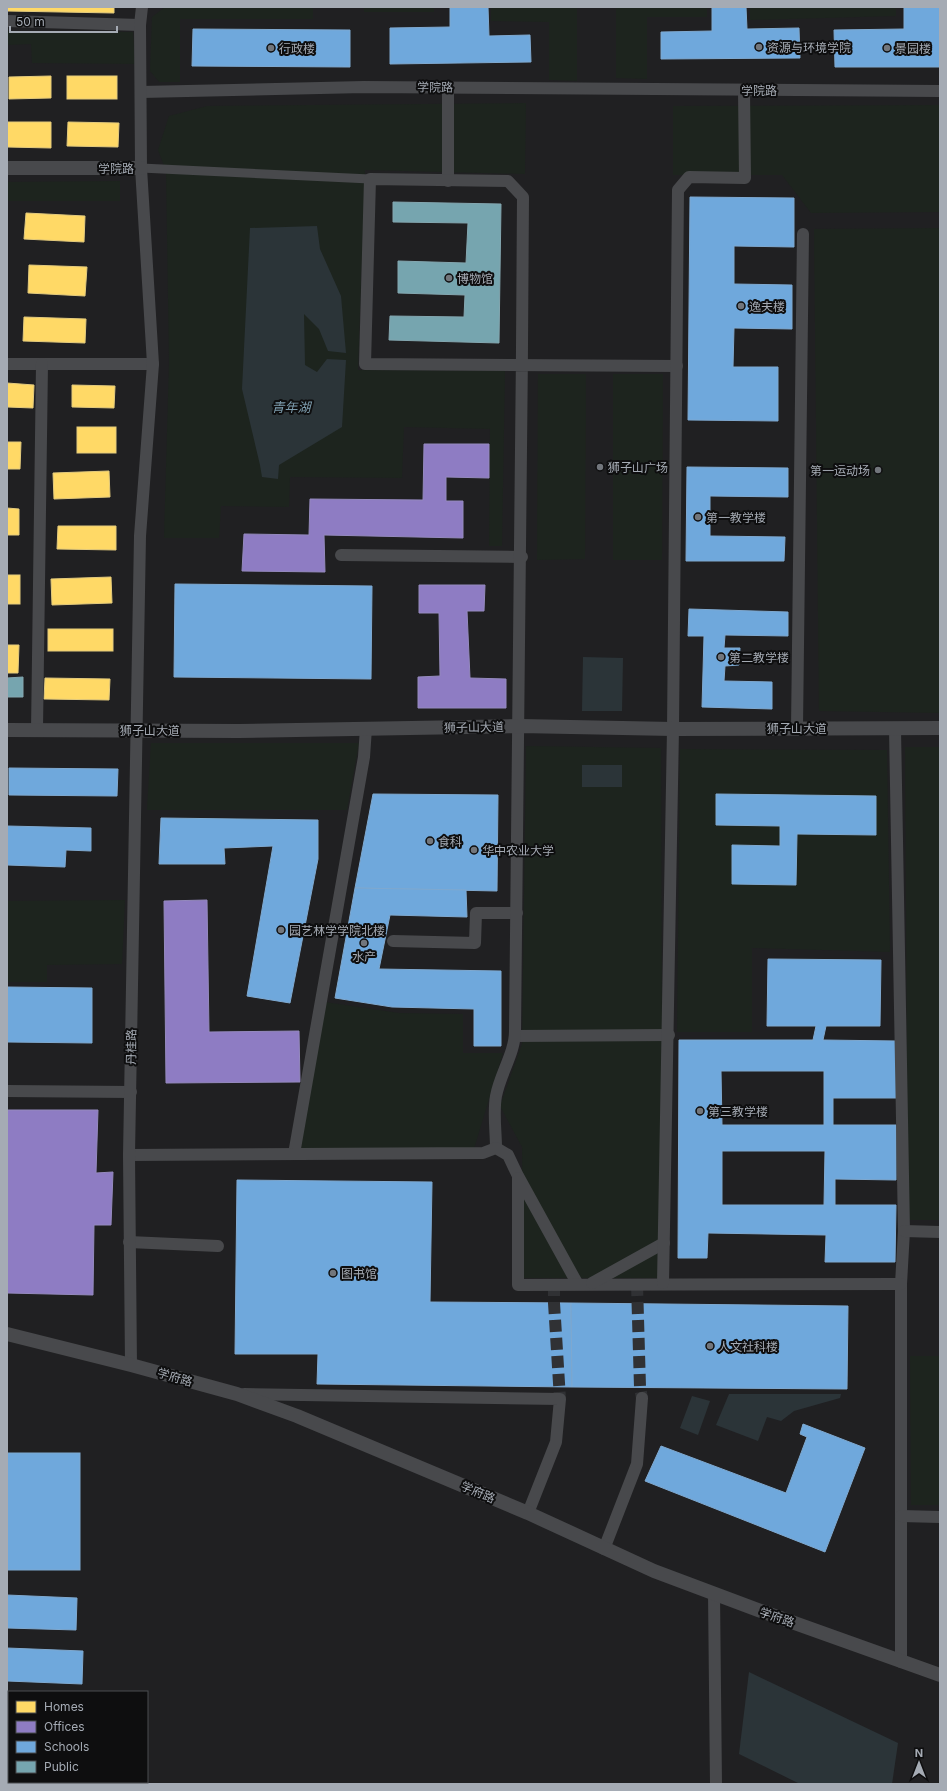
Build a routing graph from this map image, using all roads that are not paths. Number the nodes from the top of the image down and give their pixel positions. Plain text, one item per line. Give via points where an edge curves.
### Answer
1 (145, 9) edge
2 (7, 21) edge
3 (140, 26) junction
4 (448, 88) junction
5 (744, 90) junction
6 (940, 91) edge
7 (141, 92) junction
8 (7, 168) edge
9 (141, 168) junction
10 (370, 180) junction
11 (448, 181) junction
12 (803, 234) dead end
13 (7, 364) edge
14 (42, 364) junction
15 (153, 364) junction
16 (522, 365) junction
17 (677, 366) junction
18 (341, 554) dead end
19 (522, 557) junction
20 (520, 726) junction
21 (366, 728) junction
22 (796, 728) junction
23 (940, 728) edge
24 (673, 729) junction
25 (895, 729) junction
26 (7, 730) edge
27 (38, 730) junction
28 (137, 730) junction
29 (517, 913) junction
30 (393, 940) dead end
31 (669, 1035) junction
32 (515, 1036) junction
33 (7, 1091) edge
34 (130, 1092) junction
35 (496, 1148) junction
36 (294, 1154) junction
37 (129, 1155) junction
38 (518, 1176) junction
39 (904, 1231) junction
40 (940, 1232) edge
41 (129, 1242) junction
42 (664, 1243) junction
43 (218, 1246) dead end
44 (578, 1284) junction
45 (591, 1284) junction
46 (663, 1284) junction
47 (902, 1284) junction
48 (7, 1334) edge
49 (130, 1365) junction
50 (237, 1394) junction
51 (642, 1398) tunnel mouth
52 (528, 1513) junction
53 (901, 1516) junction
54 (940, 1517) edge
55 (604, 1549) junction
56 (714, 1593) junction
57 (901, 1662) junction
58 (940, 1675) edge
59 (716, 1784) edge

1 - 3 street
2 - 3 street
3 - 7 street
4 - 5 street, 学院路
4 - 7 street, 学院路 via 356,87
4 - 11 street
5 - 6 street, 学院路
5 - 17 street via 745,178 689,177 678,190
7 - 9 street, 学院路
8 - 9 street, 学院路
9 - 10 street
9 - 15 street, 丹桂路
10 - 11 street
10 - 16 street via 365,364
11 - 16 street via 508,181 522,197
12 - 22 street
13 - 14 street
14 - 15 street
14 - 27 street
15 - 28 street, 丹桂路 via 140,536
16 - 17 street
16 - 19 street
17 - 24 street
18 - 19 street
19 - 20 street
20 - 21 street, 狮子山大道
20 - 24 street, 狮子山大道
20 - 29 street
21 - 28 street, 狮子山大道
21 - 36 street via 364,757
22 - 24 street, 狮子山大道
22 - 25 street, 狮子山大道
23 - 25 street, 狮子山大道
24 - 31 street
25 - 39 street
26 - 27 street, 狮子山大道
27 - 28 street, 狮子山大道
28 - 34 street, 丹桂路
29 - 30 street via 476,913 475,943
29 - 32 street
31 - 32 street
31 - 42 street
32 - 35 street via 496,1097
33 - 34 street
34 - 37 street, 丹桂路
35 - 36 street via 483,1153
35 - 38 street via 508,1155
36 - 37 street
37 - 41 street, 丹桂路
38 - 44 street
38 - 44 street via 518,1285
39 - 40 street
39 - 47 street
41 - 43 street
41 - 49 street, 丹桂路
42 - 45 street
42 - 46 street
44 - 45 street
45 - 46 street
46 - 47 street
47 - 53 street
48 - 49 street, 学府路
49 - 50 street, 学府路
50 - 52 street, 学府路 via 297,1416
50 - 52 street via 560,1399 556,1442
51 - 55 street via 637,1464
52 - 55 street, 学府路
53 - 54 street
53 - 57 street
55 - 56 street, 学府路
56 - 57 street, 学府路
56 - 59 street
57 - 58 street, 学府路

